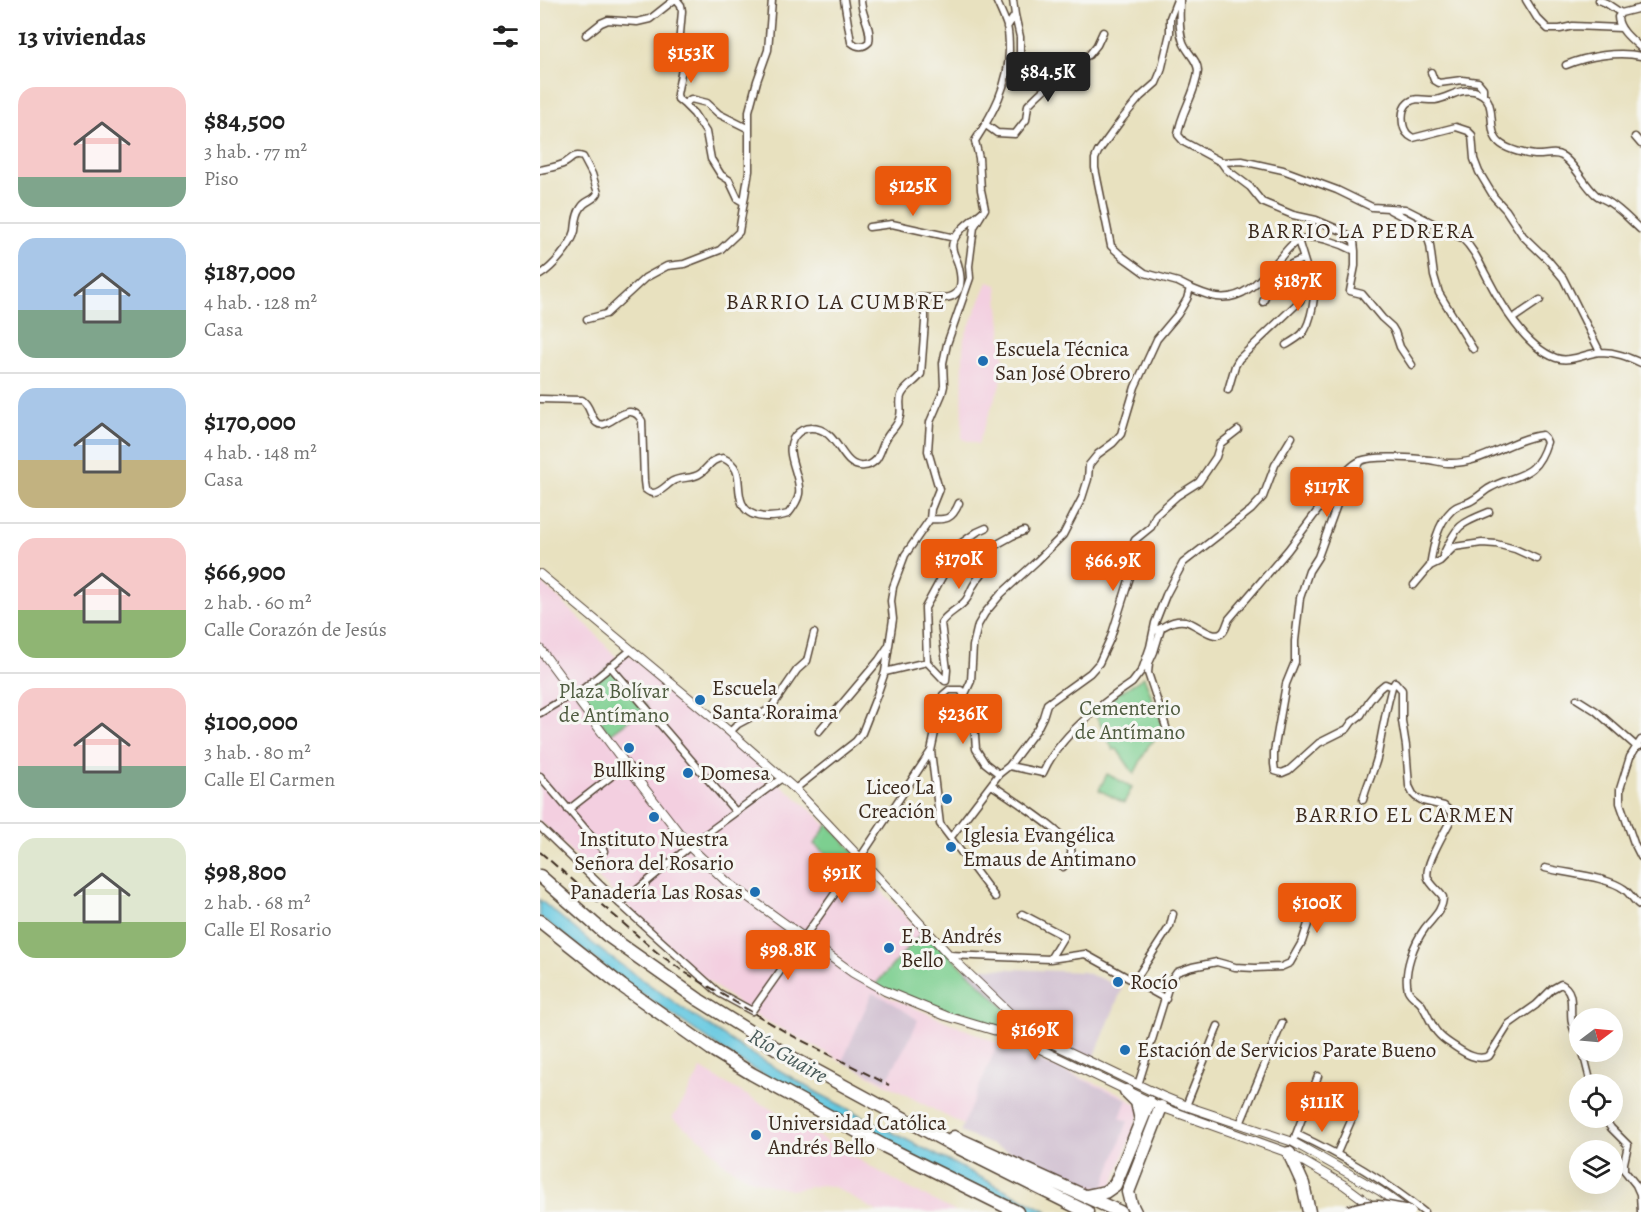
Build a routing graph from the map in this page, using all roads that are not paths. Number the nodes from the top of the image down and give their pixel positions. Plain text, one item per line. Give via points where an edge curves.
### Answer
1 (675, 0) edge
2 (772, 0) edge
3 (844, 0) edge
4 (861, 0) edge
5 (996, 0) edge
6 (1013, 0) edge
7 (1179, 0) edge
8 (1526, 0) edge
9 (1599, 0) edge
10 (1641, 8) edge
11 (1621, 13) junction
12 (1015, 15) junction
13 (1007, 27) junction
14 (1622, 28) junction
15 (1103, 32) dead end
16 (586, 35) dead end
17 (1641, 48) edge
18 (1641, 56) edge
19 (1566, 65) dead end
20 (1431, 72) dead end
21 (1020, 80) dead end
22 (1483, 95) junction
23 (684, 104) junction
24 (986, 125) junction
25 (749, 129) junction
26 (1635, 137) dead end
27 (1641, 144) edge
28 (1221, 162) junction
29 (540, 170) edge
30 (743, 202) junction
31 (1386, 208) junction
32 (985, 209) junction
33 (869, 227) dead end
34 (1641, 230) edge
35 (955, 238) junction
36 (1298, 240) junction
37 (1355, 251) junction
38 (1303, 259) junction
39 (1308, 273) junction
40 (540, 275) edge
41 (1190, 288) junction
42 (1540, 300) dead end
43 (1263, 302) dead end
44 (587, 319) dead end
45 (1512, 319) junction
46 (1286, 345) dead end
47 (1473, 349) dead end
48 (1600, 352) junction
49 (1641, 363) edge
50 (1412, 365) dead end
51 (1228, 390) dead end
52 (540, 399) edge
53 (1238, 430) dead end
54 (1292, 437) dead end
55 (1360, 461) junction
56 (958, 503) dead end
57 (1489, 512) dead end
58 (930, 519) junction
59 (986, 528) dead end
60 (1024, 531) dead end
61 (1537, 559) dead end
62 (1440, 561) junction
63 (1430, 566) junction
64 (540, 574) edge
65 (1414, 585) dead end
66 (1157, 630) junction
67 (814, 633) dead end
68 (889, 645) junction
69 (540, 649) edge
70 (631, 650) junction
71 (927, 662) junction
72 (610, 666) junction
73 (885, 672) junction
74 (946, 681) junction
75 (1392, 687) junction
76 (949, 690) junction
77 (576, 693) junction
78 (964, 696) junction
79 (1577, 699) dead end
80 (540, 713) edge
81 (1166, 727) dead end
82 (819, 731) dead end
83 (730, 732) junction
84 (1641, 740) edge
85 (1639, 746) edge
86 (931, 751) junction
87 (1009, 766) junction
88 (629, 767) junction
89 (999, 774) junction
90 (540, 776) edge
91 (782, 778) junction
92 (992, 785) junction
93 (795, 789) junction
94 (1363, 800) dead end
95 (568, 810) junction
96 (736, 812) junction
97 (540, 827) edge
98 (951, 837) junction
99 (690, 846) junction
100 (604, 851) dead end
101 (1641, 857) edge
102 (860, 858) junction
103 (1063, 867) dead end
104 (1545, 868) dead end
105 (540, 876) edge
106 (1318, 894) dead end
107 (995, 897) dead end
108 (620, 904) junction
109 (1641, 906) edge
110 (1022, 914) dead end
111 (1173, 914) dead end
112 (540, 921) edge
113 (804, 937) junction
114 (950, 955) junction
115 (1050, 959) junction
116 (1134, 982) junction
117 (1166, 999) junction
118 (1571, 1008) edge
119 (1017, 1022) junction
120 (1282, 1023) dead end
121 (1218, 1026) dead end
122 (1013, 1036) junction
123 (1053, 1044) junction
124 (1049, 1054) junction
125 (1318, 1076) dead end
126 (1138, 1085) junction
127 (1126, 1091) junction
128 (1157, 1100) junction
129 (880, 1104) junction
130 (1186, 1106) junction
131 (1354, 1114) dead end
132 (1141, 1121) junction
133 (1240, 1124) junction
134 (1611, 1128) edge
135 (1293, 1143) junction
136 (1337, 1153) junction
137 (1086, 1196) junction
138 (1017, 1212) edge
139 (1087, 1212) edge
140 (1119, 1212) edge
141 (1135, 1212) edge
142 (1309, 1212) edge
143 (1349, 1212) edge
144 (1381, 1212) edge
145 (1409, 1212) edge
146 (1424, 1212) edge
147 (1641, 1212) edge

1 - 16 street via 650,19 609,20
1 - 23 street via 682,11 683,64 677,94
2 - 25 street via 768,50 749,111
3 - 4 street via 851,42 861,46 869,42 870,34
5 - 13 street
6 - 12 street
7 - 28 street via 1180,31 1198,74 1178,135
7 - 41 street via 1170,18 1170,33 1156,83 1122,118 1098,152 1095,168 1111,246 1145,273
8 - 14 street via 1548,28
9 - 11 street
10 - 11 street
11 - 14 street via 1617,22
12 - 13 street
12 - 21 street via 1020,37
13 - 24 street via 1009,61 1003,90
14 - 17 street
15 - 24 street via 1097,45 1078,60 1073,71 1028,105 1026,120 1015,134 997,133
18 - 19 street via 1588,58
20 - 22 street via 1439,83 1478,82
22 - 34 street via 1490,104 1494,137 1499,143 1534,155 1561,155 1598,197
22 - 48 street via 1466,90 1438,99 1412,101 1403,111 1404,130 1413,138 1456,127 1472,135 1479,172 1523,236 1563,278
23 - 25 street via 691,99 706,102 729,120
23 - 30 street via 706,132 711,159 721,176 729,180
24 - 32 street via 975,141
25 - 30 street via 749,171
26 - 27 street
28 - 31 street via 1242,161 1283,170 1372,207
28 - 37 street via 1262,202 1342,231 1354,241
29 - 40 street via 578,155 592,174 598,193 579,209 570,244
30 - 44 street via 739,232 720,250 667,266 645,278 606,314
31 - 45 street via 1405,209 1462,238
31 - 47 street via 1426,233 1439,293
32 - 35 street
32 - 58 street via 974,227 970,278 947,344 944,386 930,422 928,451 939,489
33 - 35 street via 892,224
35 - 52 street via 952,248 962,283 952,297 919,297 925,315 921,374 903,391 898,424 886,438 876,461 867,466 853,464 821,429 797,433 791,447 800,492 788,514 775,518 750,513 742,504 734,466 723,458 715,459 692,478 672,481 659,492 649,492 644,481 640,416 624,413 599,425 582,400
36 - 37 street via 1315,238
36 - 38 street
36 - 41 street via 1247,291 1216,297
37 - 50 street via 1350,291 1362,294 1392,327
38 - 39 street
38 - 43 street via 1271,278
39 - 46 street via 1315,283 1313,305 1303,333
39 - 51 street via 1311,282 1300,301 1239,359
41 - 78 street via 1178,314 1157,339 1135,387 1121,434 1089,465 1082,498 1063,535 1001,594 978,625 971,681
42 - 45 street
45 - 48 street via 1531,341 1555,358 1565,360
48 - 49 street via 1624,355
53 - 87 street via 1220,444 1199,482 1156,515 1151,527 1135,540 1130,577 1099,663 1047,704 1037,729
54 - 66 street via 1275,465 1263,497 1183,563 1155,623
55 - 63 street via 1385,458 1462,463 1531,436 1545,438 1546,447 1535,468 1452,510 1435,540
55 - 66 street via 1348,470 1223,632 1213,635 1185,621 1172,621
55 - 75 street via 1342,491 1300,598 1295,662 1286,684 1274,752 1275,771 1289,770 1318,743 1347,729 1379,689 1385,684
56 - 58 street via 949,518
57 - 62 street via 1460,525
58 - 68 street via 905,555 893,587
59 - 71 street via 960,544 925,608
60 - 74 street via 983,552 981,576 969,597 940,623
61 - 62 street via 1515,549 1482,543 1454,547
62 - 63 street
63 - 65 street
64 - 70 street
66 - 81 street via 1148,673
66 - 87 street via 1136,678 1088,715 1043,774
67 - 83 street via 807,660 771,708
68 - 73 street
68 - 82 street
69 - 77 street
70 - 72 street
70 - 83 street
71 - 73 street
71 - 74 street
72 - 77 street
72 - 96 street
73 - 93 street via 856,741
74 - 76 street
75 - 94 street via 1378,754
75 - 118 street via 1395,682 1402,690 1409,786 1416,797 1444,806 1452,813 1427,871 1428,880 1443,897 1443,903 1410,957 1410,994 1423,1006 1443,1039 1470,1056 1481,1058 1489,1056 1509,1024 1552,988 1561,984 1568,989
76 - 78 street via 961,690
76 - 86 street via 943,695
77 - 80 street
77 - 88 street
78 - 89 street via 974,722 976,749
79 - 85 street
83 - 91 street
84 - 85 street
85 - 101 street via 1624,774 1620,803
86 - 98 street via 940,824
86 - 102 street
87 - 89 street
88 - 95 street via 622,768
88 - 99 street
89 - 92 street
90 - 95 street
91 - 93 street
91 - 96 street
92 - 98 street
92 - 103 street via 1070,845 1071,855
93 - 102 street
95 - 100 street
96 - 99 street
97 - 108 street
98 - 107 street
99 - 108 street
99 - 113 street via 726,881
102 - 113 street
102 - 114 street
104 - 109 street via 1618,886
105 - 129 highway via 607,935 699,1000 787,1055
106 - 117 street via 1302,942 1290,963 1255,968 1217,962 1192,967 1177,972
108 - 113 street via 720,993 752,1011
110 - 115 street via 1064,936
111 - 116 street via 1170,926
112 - 138 highway via 621,986 711,1049 884,1146
113 - 122 street via 885,992
114 - 115 street
114 - 119 street
115 - 116 street via 1085,954
116 - 117 street
117 - 126 street
119 - 122 street
119 - 123 street
120 - 133 street
121 - 130 street
122 - 124 street
123 - 124 street via 1048,1048
123 - 126 street
124 - 127 street
125 - 135 street
126 - 128 street
127 - 128 street
127 - 132 highway via 1137,1102
128 - 130 street
128 - 132 highway
128 - 135 street
128 - 141 highway via 1128,1192
129 - 137 highway
129 - 139 highway
130 - 133 street
131 - 136 street
132 - 137 highway via 1114,1185 1105,1192
133 - 135 street
134 - 147 street via 1628,1145 1624,1170 1640,1194
135 - 136 street
135 - 142 highway
135 - 144 street
135 - 145 street via 1380,1191
136 - 146 street
137 - 140 highway
143 - 145 highway, bridge via 1379,1206

